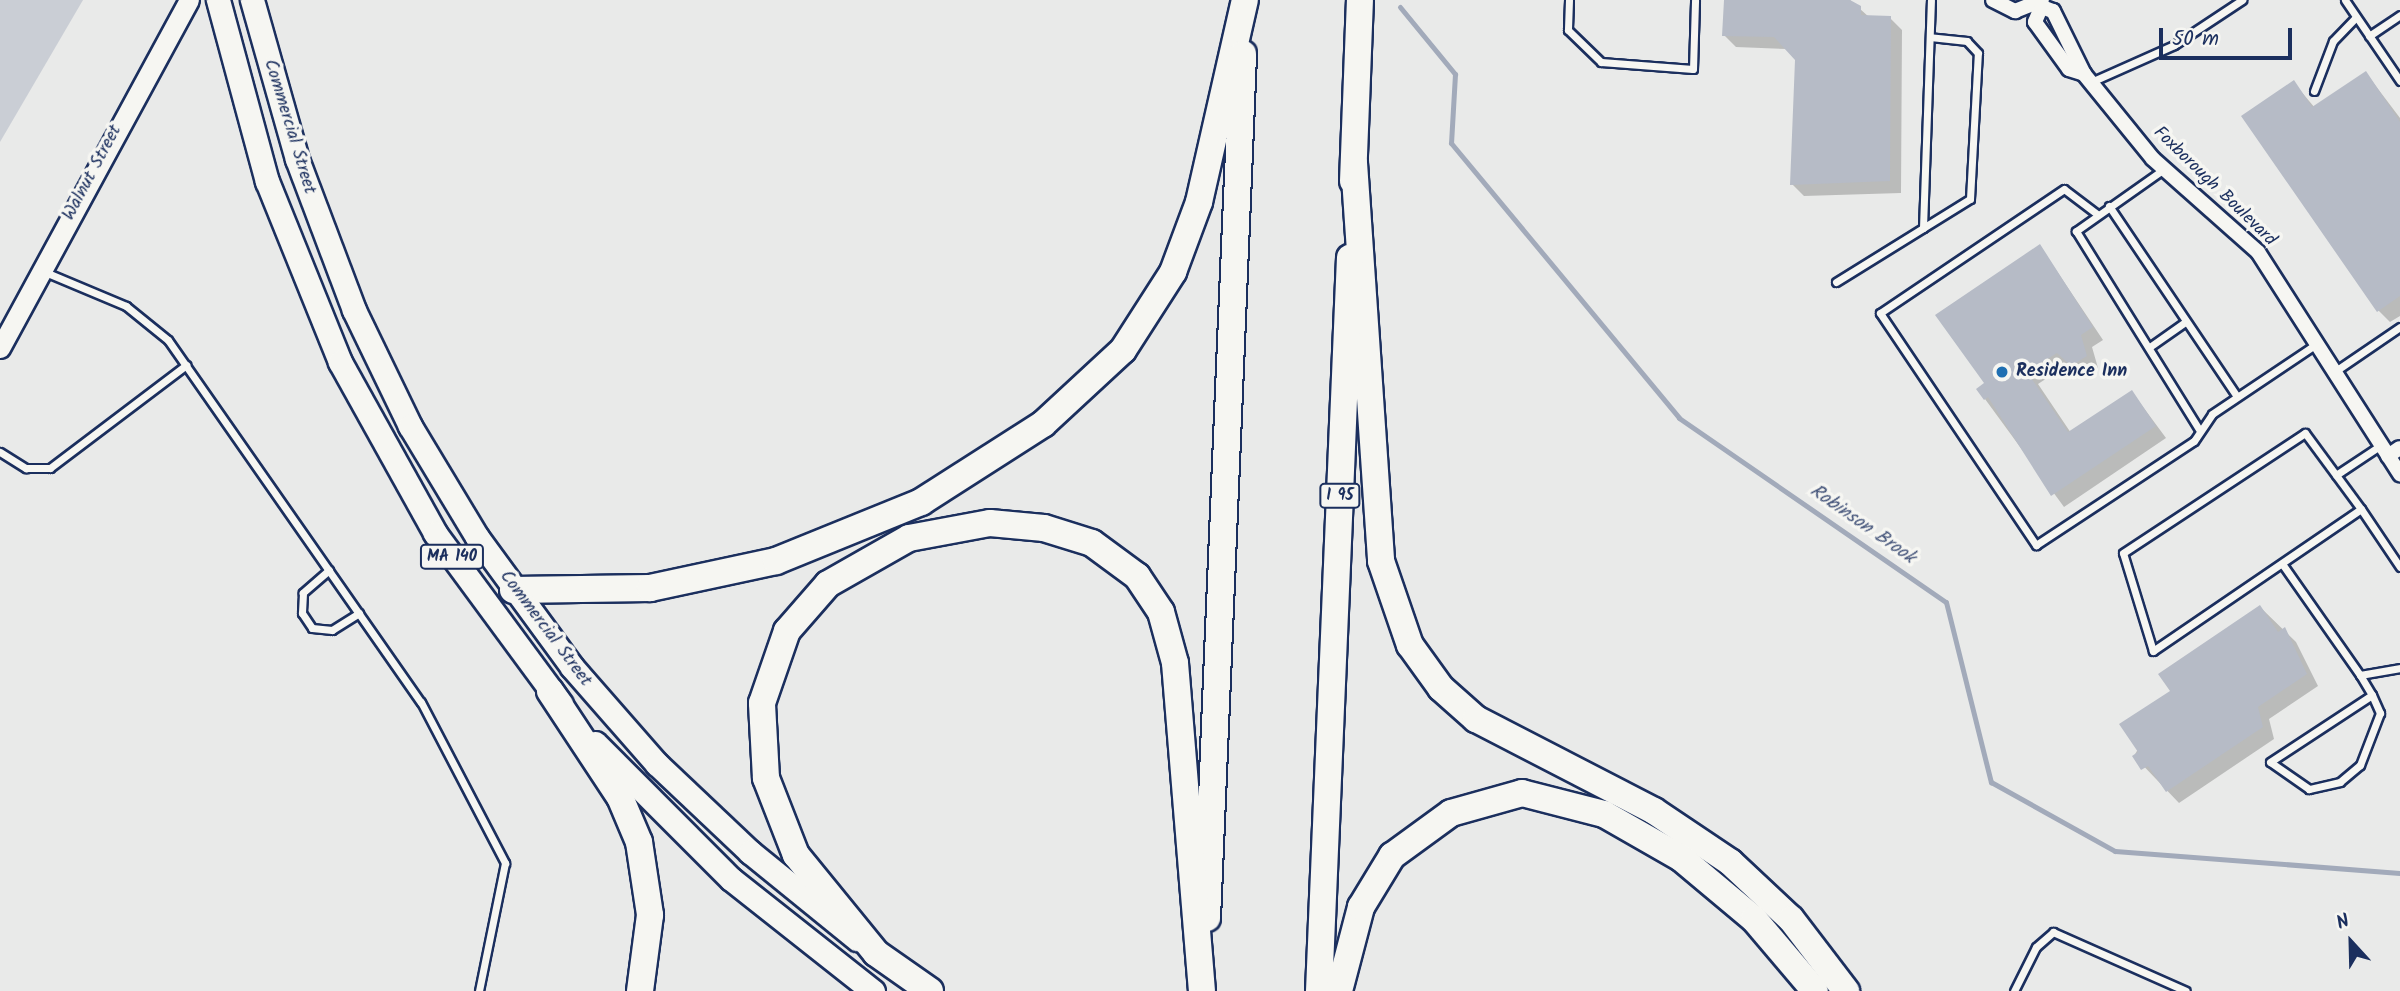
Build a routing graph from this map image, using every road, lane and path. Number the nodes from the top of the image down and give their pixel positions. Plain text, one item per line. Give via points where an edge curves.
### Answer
1 (189, 0) edge
2 (218, 0) edge
3 (252, 0) edge
4 (1245, 0) edge
5 (1360, 0) edge
6 (1569, 0) edge
7 (1695, 0) edge
8 (1931, 0) edge
9 (1993, 0) edge
10 (2242, 0) edge
11 (2345, 0) edge
12 (2040, 5) edge
13 (2400, 15) edge
14 (2356, 17) junction
15 (2369, 36) junction
16 (1930, 37) junction
17 (2087, 79) junction
18 (2400, 81) edge
19 (2314, 91) dead end
20 (1354, 163) junction
21 (2164, 168) junction
22 (2109, 206) junction
23 (2097, 214) junction
24 (1923, 228) junction
25 (41, 270) junction
26 (1836, 282) dead end
27 (2185, 322) junction
28 (2400, 327) edge
29 (2316, 344) junction
30 (2151, 346) junction
31 (0, 348) edge
32 (186, 365) junction
33 (2333, 372) junction
34 (2236, 395) junction
35 (2199, 429) junction
36 (2390, 450) edge
37 (0, 452) edge
38 (2400, 474) edge
39 (2336, 475) junction
40 (2361, 509) junction
41 (2283, 565) junction
42 (2400, 567) edge
43 (329, 570) junction
44 (513, 590) junction
45 (359, 613) junction
46 (2400, 668) edge
47 (2360, 675) junction
48 (550, 691) junction
49 (2372, 695) junction
50 (876, 953) junction
51 (478, 991) edge
52 (640, 991) edge
53 (873, 991) edge
54 (930, 991) edge
55 (1203, 991) edge
56 (1319, 991) edge
57 (1339, 991) edge
58 (1815, 991) edge
59 (1846, 991) edge
60 (2014, 991) edge
61 (2186, 991) edge

1 - 25 street, Walnut Street
2 - 48 main road, Commercial Street / MA 140 via 267,181 340,362 435,533
3 - 44 main road, Commercial Street / MA 140 via 300,169 354,310 426,454
4 - 44 highway via 1199,202 1178,262 1123,350 1043,424 921,502 776,561 650,588
4 - 55 highway
5 - 20 highway, I 95
6 - 7 lane via 1568,30 1601,62 1693,69
8 - 16 lane
9 - 12 street, Foxborough Boulevard via 2015,11
10 - 17 lane via 2175,46
11 - 14 lane
12 - 17 street, Foxborough Boulevard via 2035,22 2069,69
13 - 15 lane
14 - 15 lane
14 - 19 lane via 2333,41
15 - 18 lane
16 - 24 lane
16 - 24 lane via 1967,41 1978,53 1970,199
17 - 21 street, Foxborough Boulevard
20 - 56 highway, I 95
20 - 59 highway via 1381,561 1392,607 1415,654 1476,719 1654,811 1730,863 1802,932
21 - 22 lane
21 - 29 street, Foxborough Boulevard via 2258,253
22 - 23 lane
22 - 27 lane
23 - 30 lane via 2076,231
23 - 35 lane via 2064,189 1880,313 2036,545 2194,441
24 - 26 lane
25 - 31 street, Walnut Street
25 - 32 lane via 149,321
27 - 30 lane
27 - 34 lane
28 - 33 lane
29 - 33 street, Foxborough Boulevard
29 - 34 lane
30 - 35 lane via 2157,370
32 - 37 lane via 50,468 26,468
32 - 43 lane
33 - 36 street, Foxborough Boulevard
34 - 35 lane
36 - 38 street, Foxborough Boulevard
36 - 39 lane
39 - 40 lane
39 - 41 lane via 2305,433 2123,553 2153,651
40 - 41 lane
40 - 42 lane
41 - 47 lane
43 - 45 lane
43 - 45 lane via 303,593 302,613 312,628 332,630
44 - 50 main road, Commercial Street / MA 140 via 593,692 680,786 775,874
45 - 51 lane via 421,702 505,863
46 - 47 lane
47 - 49 lane
48 - 52 highway via 620,797 639,842 650,915
48 - 53 main road, Commercial Street / MA 140 via 691,842
49 - 49 lane via 2270,762 2279,774 2309,789 2323,788 2360,765 2378,731 2380,713
50 - 54 highway, Commercial Street / MA 140
50 - 55 highway via 811,879 776,814 761,734 772,662 809,602 872,555 950,527 1031,525 1081,538 1120,561 1165,622 1175,663
57 - 58 highway via 1361,907 1392,856 1451,813 1521,793 1604,814 1681,858 1763,928
60 - 61 lane via 2036,947 2053,932

